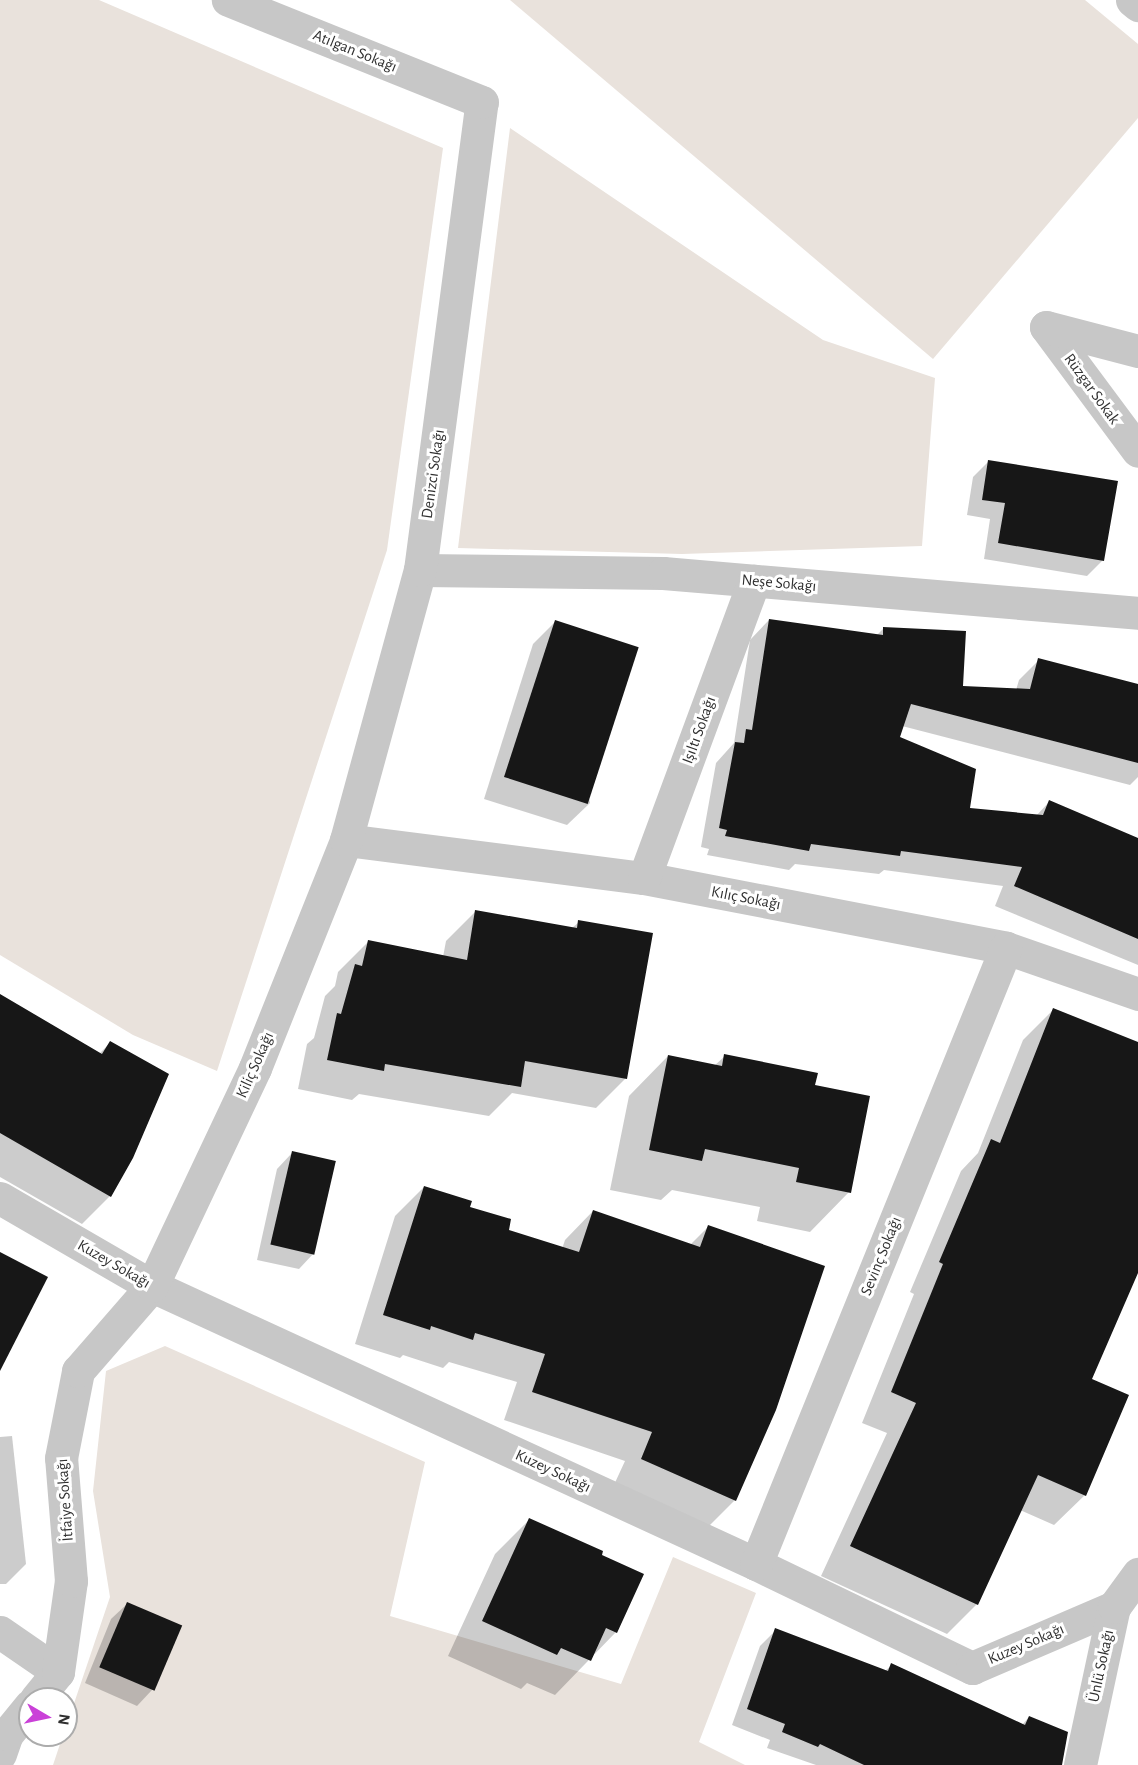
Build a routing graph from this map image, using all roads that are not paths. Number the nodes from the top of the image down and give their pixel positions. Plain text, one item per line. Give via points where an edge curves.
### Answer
1 (228, 0) edge
2 (1132, 0) edge
3 (1138, 5) edge
4 (482, 102) joint
5 (1138, 351) edge
6 (1138, 451) edge
7 (420, 570) junction
8 (754, 581) junction
9 (1138, 613) edge
10 (346, 840) junction
11 (644, 878) junction
12 (1006, 948) junction
13 (1138, 994) edge
14 (0, 1198) edge
15 (152, 1286) junction
16 (756, 1564) junction
17 (1138, 1574) edge
18 (1114, 1607) junction
19 (0, 1632) edge
20 (58, 1672) junction
21 (46, 1687) edge
22 (18, 1721) edge
23 (0, 1754) edge
24 (1080, 1765) edge

1 - 4 street, Atılgan Sokağı
2 - 3 street
4 - 7 street, Denizci Sokağı
5 - 6 street, Rüzgar Sokak via 1046,327
7 - 8 street, Neşe Sokağı via 663,573
7 - 10 street, Denizci Sokağı
8 - 9 street, Neşe Sokağı
8 - 11 street, Işıltı Sokağı
10 - 11 street, Kılıç Sokağı
10 - 15 street, Kiliç Sokağı via 255,1068
11 - 12 street, Kılıç Sokağı
12 - 13 street, Kılıç Sokağı
12 - 16 street, Sevinç Sokağı
14 - 15 street, Kuzey Sokağı
15 - 16 street, Kuzey Sokağı
15 - 20 street, İtfaiye Sokağı via 78,1371 61,1458 71,1581
16 - 18 street, Kuzey Sokağı via 972,1668
17 - 18 street, Ünlü Sokağı
18 - 24 street, Ünlü Sokağı
19 - 20 street
20 - 21 street
22 - 23 street via 7,1734

